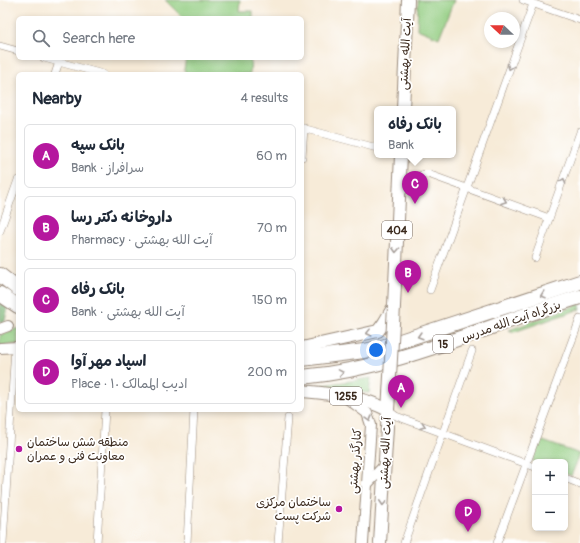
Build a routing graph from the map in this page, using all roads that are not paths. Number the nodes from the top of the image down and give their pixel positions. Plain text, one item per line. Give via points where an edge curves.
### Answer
1 (408, 0) edge
2 (523, 0) edge
3 (542, 3) edge
4 (533, 4) junction
5 (580, 20) edge
6 (0, 47) edge
7 (16, 51) edge
8 (52, 60) edge
9 (59, 62) junction
10 (56, 72) edge
11 (96, 72) edge
12 (403, 106) edge
13 (304, 128) edge
14 (580, 132) edge
15 (374, 147) edge
16 (401, 158) edge
17 (16, 186) edge
18 (467, 188) junction
19 (402, 192) junction
20 (550, 218) junction
21 (0, 231) edge
22 (535, 258) dead end
23 (0, 275) edge
24 (580, 282) edge
25 (16, 287) edge
26 (430, 290) dead end
27 (0, 294) edge
28 (580, 297) edge
29 (16, 305) edge
30 (394, 306) junction
31 (580, 319) edge
32 (0, 348) edge
33 (16, 348) edge
34 (304, 348) edge
35 (472, 351) dead end
36 (304, 359) edge
37 (304, 377) edge
38 (304, 391) edge
39 (341, 395) junction
40 (388, 410) junction
41 (105, 412) edge
42 (194, 412) edge
43 (288, 418) dead end
44 (443, 433) junction
45 (526, 464) junction
46 (385, 465) junction
47 (532, 466) edge
48 (568, 479) edge
49 (367, 484) junction
50 (580, 484) edge
51 (365, 541) edge
52 (3, 543) edge
53 (97, 543) edge
54 (187, 543) edge
55 (278, 543) edge
56 (380, 543) edge
57 (404, 543) edge
58 (497, 543) edge

1 - 12 main road, آیت الله بهشتی
2 - 4 street
3 - 4 street
3 - 5 street
4 -> 18 street
6 - 7 street
8 - 9 street
9 - 10 street
9 - 11 street
13 - 15 street
20 -> 14 street
16 - 19 main road, آیت الله بهشتی / 404
17 - 21 street
18 - 19 street via 425,174 416,178
18 -> 20 street
18 - 26 street
19 -> 30 main road, آیت الله بهشتی / 404
20 - 22 street
23 - 25 highway
24 -> 36 highway, بزرگراه آیت الله مدرس / 15 via 382,347 364,352
27 - 29 highway
37 -> 28 highway, بزرگراه آیت الله مدرس / 15 via 363,368 427,350
30 -> 34 main road via 378,331
30 - 40 main road, آیت الله بهشتی / 404, bridge
31 - 45 street
32 - 33 main road
33 - 52 street
35 - 44 street
38 - 39 main road, 1255
39 - 40 main road, 1255 via 373,403
39 -> 49 main road, کنارگذر بهشتی via 361,407 370,417
40 -> 44 street, 1255 via 396,416
40 - 46 main road, آیت الله بهشتی / 404
41 - 53 street
42 - 54 street
43 - 55 street
44 - 45 street, 1255
44 - 57 street
45 - 47 street, 1255
45 - 58 street
46 - 49 main road
46 -> 56 main road, آیت الله بهشتی / 404
48 - 50 street
49 - 51 main road, کنارگذر بهشتی

